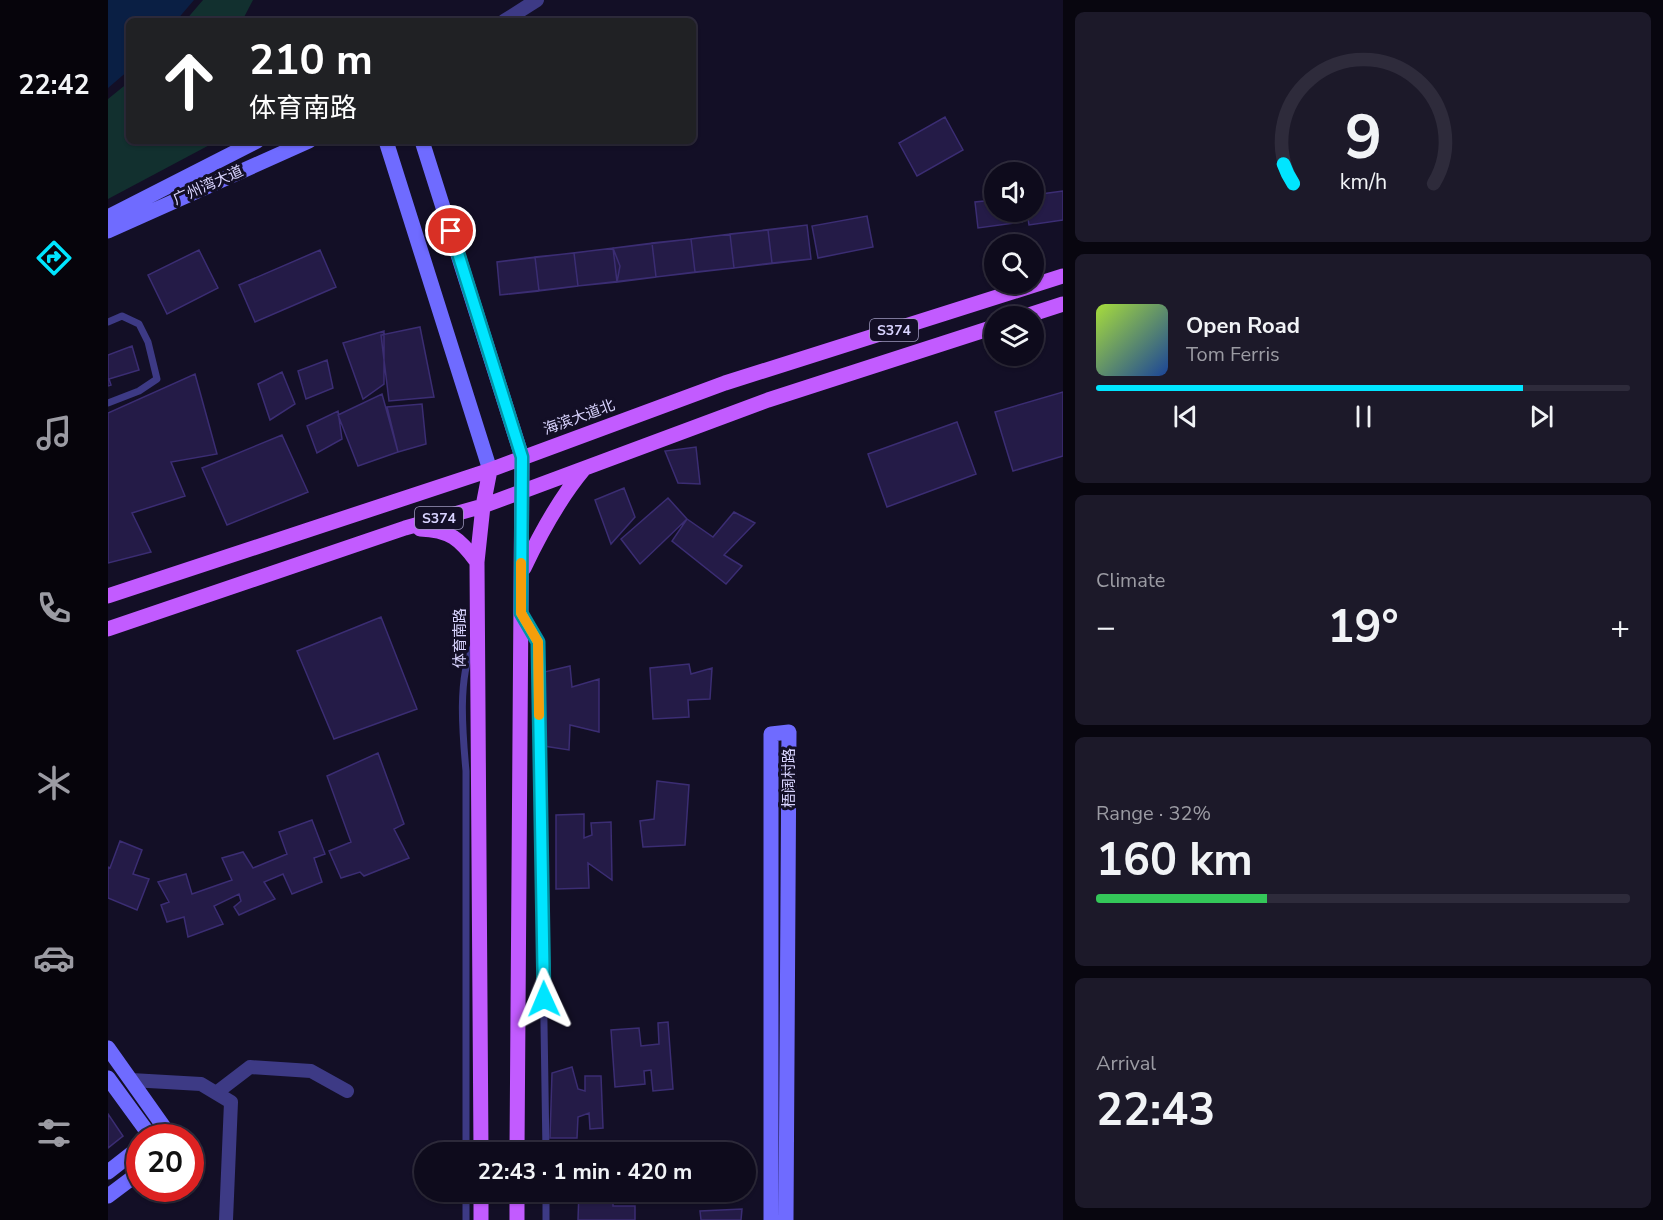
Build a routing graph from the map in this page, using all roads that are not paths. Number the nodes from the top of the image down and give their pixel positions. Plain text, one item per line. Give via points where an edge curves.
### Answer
1 (537, 0) edge
2 (509, 18) edge
3 (251, 144) edge
4 (302, 144) edge
5 (387, 144) edge
6 (423, 144) edge
7 (108, 217) edge
8 (108, 231) edge
9 (1063, 276) edge
10 (1063, 304) edge
11 (1044, 310) edge
12 (108, 322) edge
13 (984, 330) edge
14 (108, 403) edge
15 (522, 457) junction
16 (586, 467) junction
17 (490, 470) junction
18 (522, 490) junction
19 (483, 506) junction
20 (405, 528) junction
21 (477, 562) junction
22 (521, 574) junction
23 (108, 596) edge
24 (521, 613) junction
25 (108, 629) edge
26 (478, 640) junction
27 (108, 1048) edge
28 (108, 1078) edge
29 (131, 1080) junction
30 (347, 1091) dead end
31 (216, 1093) junction
32 (142, 1124) edge
33 (162, 1124) edge
34 (466, 1142) edge
35 (481, 1142) edge
36 (518, 1142) edge
37 (546, 1142) edge
38 (126, 1158) edge
39 (108, 1172) edge
40 (126, 1182) edge
41 (108, 1196) edge
42 (466, 1202) edge
43 (481, 1202) edge
44 (517, 1202) edge
45 (546, 1202) edge
46 (226, 1220) edge
47 (466, 1220) edge
48 (482, 1220) edge
49 (517, 1220) edge
50 (546, 1220) edge
51 (771, 1220) edge
52 (786, 1220) edge

1 - 2 street
3 - 7 street, 广州湾大道
4 - 8 street, 广州湾大道
5 - 17 street, 体育南路
6 - 15 street
9 - 15 main road, 海滨大道北 / S374 via 725,383
10 - 11 main road
12 - 14 lane via 122,316 139,324 157,379
13 - 16 main road, S374 via 768,400
15 - 17 main road, 海滨大道北 / S374
15 - 18 main road
16 - 18 main road, S374
16 - 22 main road via 552,513
17 - 19 main road, 体育南路
17 - 23 main road, 海滨大道北 / S374
18 - 19 main road, S374
18 - 22 main road
19 - 20 main road, S374
19 - 21 main road, 体育南路
20 - 21 main road via 438,529 461,541
20 - 25 main road, S374
21 - 26 main road, 体育南路
22 - 24 main road
24 - 36 main road
24 - 37 lane via 538,642
26 - 34 lane via 466,661 463,736
26 - 35 main road, 体育南路
27 - 29 street
28 - 32 street
29 - 31 street via 201,1084
29 - 33 street
30 - 31 street via 311,1071 250,1067
31 - 46 street via 231,1102
38 - 39 street
40 - 41 street
42 - 47 lane
43 - 48 main road
44 - 49 main road
45 - 50 lane
51 - 52 street, 梧阔村路 via 771,734 789,732

